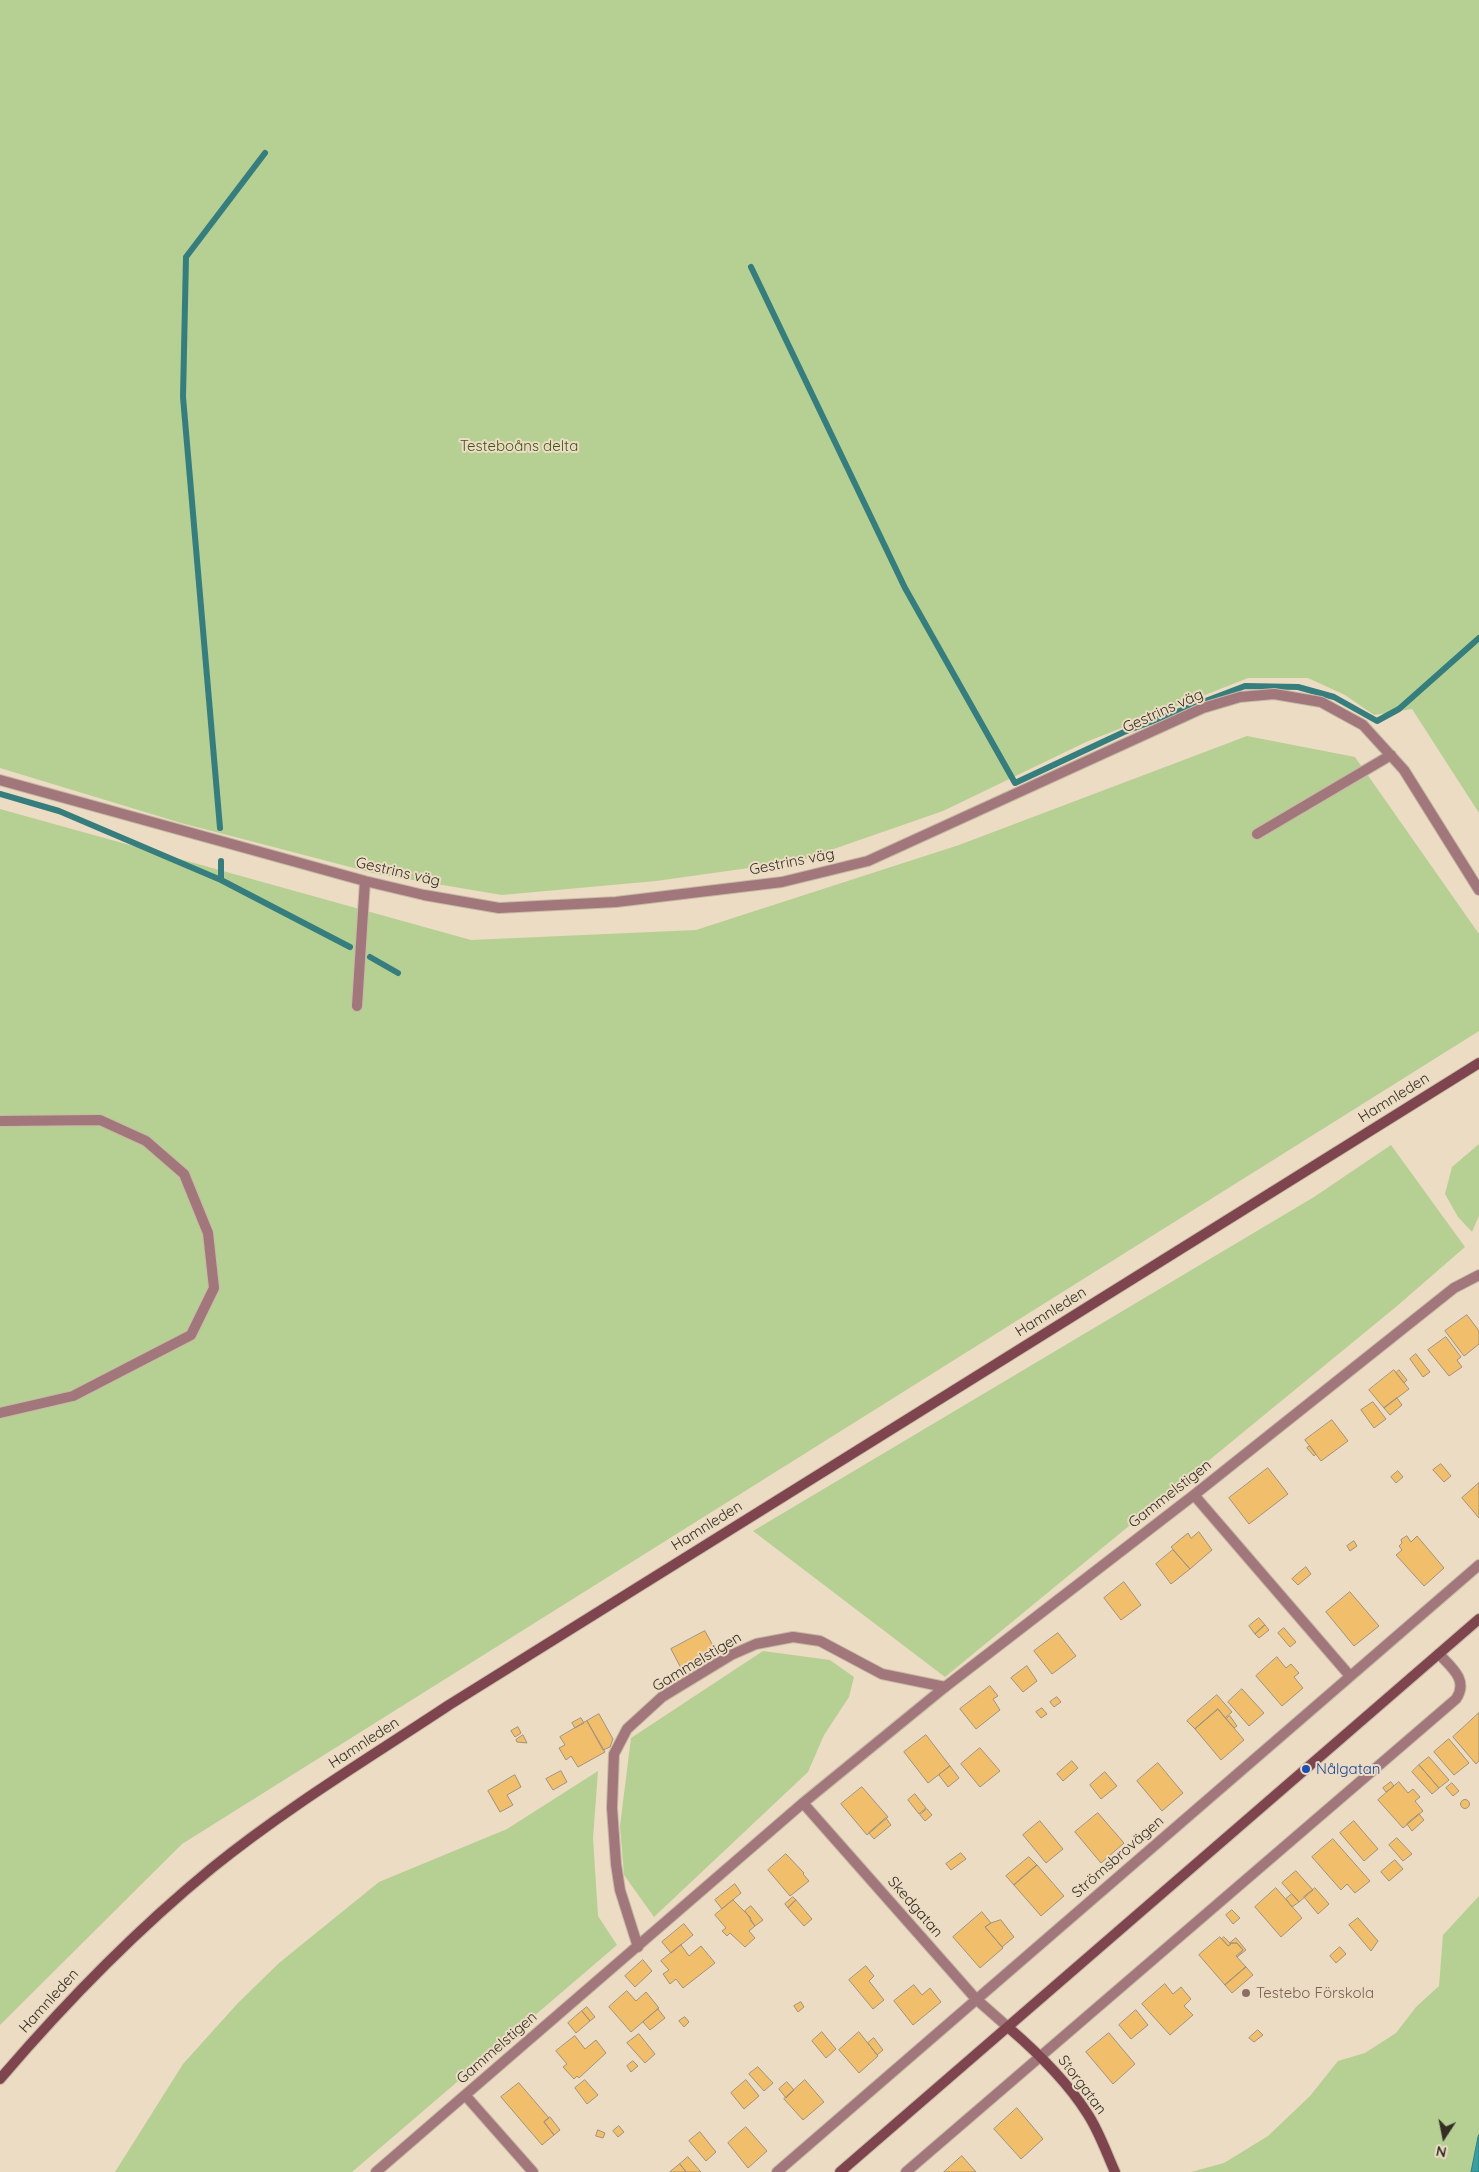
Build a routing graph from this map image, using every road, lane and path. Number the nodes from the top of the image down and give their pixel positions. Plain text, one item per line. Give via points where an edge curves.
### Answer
1 (1391, 755) junction
2 (0, 780) edge
3 (1257, 834) dead end
4 (365, 881) junction
5 (1479, 890) edge
6 (357, 1006) dead end
7 (1479, 1063) edge
8 (0, 1121) edge
9 (1479, 1275) edge
10 (0, 1413) edge
11 (1194, 1495) junction
12 (1479, 1565) edge
13 (1479, 1619) edge
14 (1439, 1654) junction
15 (1350, 1676) junction
16 (945, 1687) junction
17 (803, 1803) junction
18 (638, 1947) junction
19 (976, 1999) junction
20 (1009, 2028) junction
21 (1041, 2056) junction
22 (0, 2079) edge
23 (465, 2095) junction
24 (376, 2172) edge
25 (533, 2172) edge
26 (777, 2172) edge
27 (840, 2172) edge
28 (906, 2172) edge
29 (1115, 2172) edge

1 - 3 street
1 - 4 street, Gestrins väg via 1362,725 1321,702 1274,694 1240,697 1203,708 868,861 782,882 616,902 498,908
1 - 5 street, Gestrins väg via 1404,770
2 - 4 street, Gestrins väg
4 - 6 street
7 - 22 main road, Hamnleden via 472,1690 288,1810 212,1868 103,1965
8 - 10 street via 100,1120 146,1141 184,1174 208,1233 214,1288 191,1335 73,1396
9 - 11 street, Gammelstigen via 1454,1288
11 - 15 street
11 - 16 street, Gammelstigen
12 - 15 street, Strömsbrovägen
13 - 14 main road
14 - 20 main road
14 - 21 street via 1460,1680 1456,1699
15 - 19 street, Strömsbrovägen
16 - 17 street, Gammelstigen
16 - 18 street, Gammelstigen via 882,1674 820,1641 792,1637 756,1644 662,1697 627,1729 614,1754 612,1808 616,1864 620,1890
17 - 18 street, Gammelstigen
17 - 19 street, Skedgatan
18 - 23 street, Gammelstigen
19 - 20 street, Skedgatan
19 - 26 street, Strömsbrovägen
20 - 21 main road, Storgatan
20 - 27 main road
21 - 28 street
21 - 29 main road, Storgatan via 1086,2112
23 - 24 street, Gammelstigen
23 - 25 street

